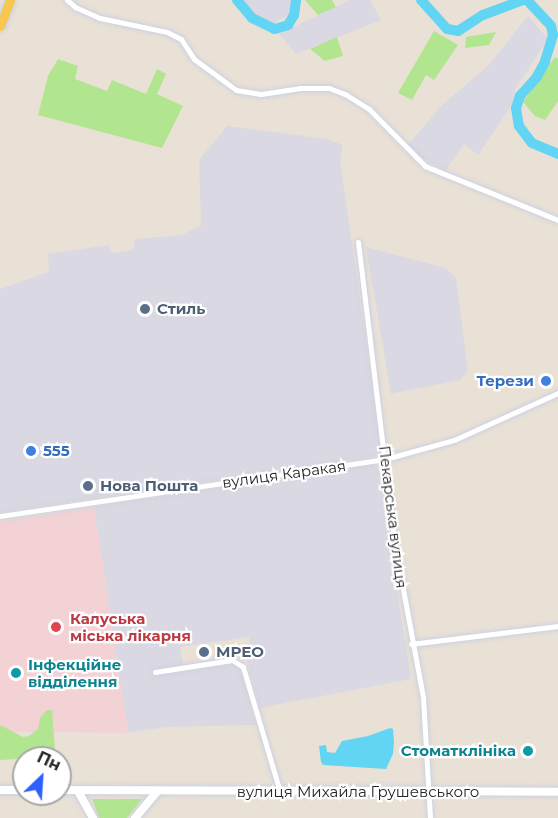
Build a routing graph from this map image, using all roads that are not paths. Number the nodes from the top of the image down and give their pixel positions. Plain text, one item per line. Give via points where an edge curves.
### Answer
1 (10, 0) edge
2 (67, 0) edge
3 (0, 26) edge
4 (558, 220) edge
5 (358, 242) dead end
6 (555, 394) edge
7 (386, 459) junction
8 (0, 516) edge
9 (558, 627) edge
10 (411, 644) junction
11 (155, 672) dead end
12 (72, 790) edge
13 (78, 790) junction
14 (158, 791) junction
15 (430, 791) junction
16 (280, 792) junction
17 (558, 792) edge
18 (93, 818) edge
19 (135, 818) edge
20 (430, 818) edge

1 - 3 main road
2 - 4 street via 100,18 167,32 181,39 194,59 236,90 261,94 329,88 345,94 369,109 425,166
5 - 7 street, Пекарська вулиця
6 - 7 street, вулиця Каракая via 454,440
7 - 8 street, вулиця Каракая
7 - 10 street, Пекарська вулиця
9 - 10 street
10 - 15 street, Пекарська вулиця via 423,697
11 - 16 street via 232,660 239,663
12 - 13 main road, вулиця Михайла Грушевського
13 - 14 main road, вулиця Михайла Грушевського
13 - 18 main road
14 - 16 main road, вулиця Михайла Грушевського
14 - 19 main road
15 - 16 main road, вулиця Михайла Грушевського
15 - 17 main road, вулиця Михайла Грушевського
15 - 20 street, Пекарська вулиця

